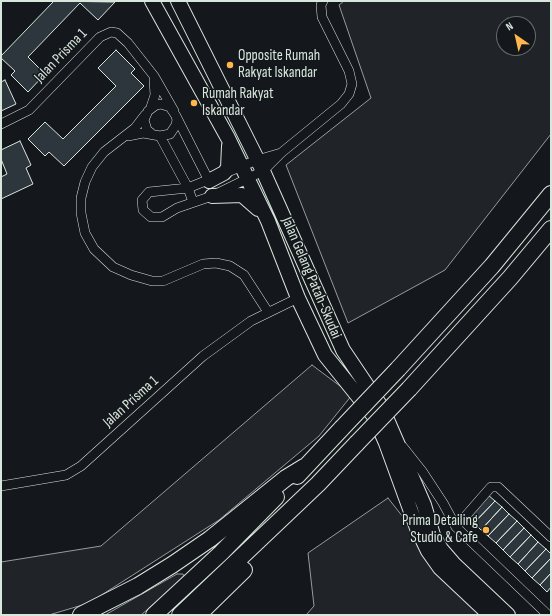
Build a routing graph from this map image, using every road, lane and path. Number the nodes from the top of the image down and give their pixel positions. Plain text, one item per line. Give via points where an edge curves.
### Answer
1 (152, 1) edge
2 (178, 1) edge
3 (323, 1) edge
4 (154, 76) junction
5 (151, 107) junction
6 (175, 113) junction
7 (145, 115) junction
8 (1, 124) edge
9 (151, 133) junction
10 (160, 136) junction
11 (125, 138) junction
12 (228, 138) junction
13 (260, 165) junction
14 (244, 173) junction
15 (209, 181) junction
16 (188, 188) junction
17 (551, 194) edge
18 (212, 196) junction
19 (193, 202) junction
20 (268, 221) junction
21 (551, 229) edge
22 (298, 298) junction
23 (268, 312) junction
24 (397, 440) junction
25 (304, 467) junction
26 (318, 484) junction
27 (1, 486) edge
28 (456, 527) junction
29 (551, 537) edge
30 (548, 613) edge
31 (81, 615) edge
32 (154, 615) edge
33 (180, 615) edge
34 (198, 615) edge
35 (490, 615) edge
36 (508, 615) edge

1 - 12 main road, Jalan Gelang Patah-Skudai
2 - 13 main road, Jalan Gelang Patah-Skudai
3 - 13 street via 322,17 349,71 352,84 349,94 341,104 281,153
4 - 5 street via 155,96
4 - 6 street, Jalan Prisma 1
4 - 8 street, Jalan Prisma 1 via 122,37 111,32 105,33 29,110
5 - 6 street via 166,105
5 - 7 street
6 - 10 street via 177,120 174,130
6 - 15 street, Jalan Prisma 1
7 - 9 street via 145,125
7 - 11 street
9 - 10 street
9 - 11 street via 137,133
10 - 16 street
11 - 23 street via 104,152 92,167 85,182 81,213 85,233 94,249 113,267 152,281 163,281 203,264 230,266 244,276
12 - 14 main road, Jalan Gelang Patah-Skudai
12 - 15 main road via 228,168
13 - 14 street
13 - 14 street
13 - 24 main road, Jalan Gelang Patah-Skudai via 343,350 382,408
14 - 15 street
14 - 18 street
14 - 20 main road, Jalan Gelang Patah-Skudai
15 - 16 street
16 - 19 street
16 - 19 street via 149,192 142,200 143,210 151,217 157,218
17 - 25 highway, bridge via 492,266
18 - 19 street
18 - 20 main road via 242,195
20 - 22 main road, Jalan Gelang Patah-Skudai
21 - 26 highway, bridge via 409,389
22 - 23 street, Jalan Prisma 1
22 - 35 main road, Jalan Gelang Patah-Skudai via 325,355 374,416 416,528 428,551 440,568
23 - 27 street, Jalan Prisma 1 via 251,321 203,356 81,466 66,475
24 - 28 street via 422,471
24 - 36 main road, Jalan Gelang Patah-Skudai via 424,505 433,535 441,549
25 - 31 highway via 172,565 138,586
25 - 32 highway via 221,553
26 - 33 highway
26 - 34 highway via 308,502
28 - 29 street via 491,487 498,487
28 - 30 street

